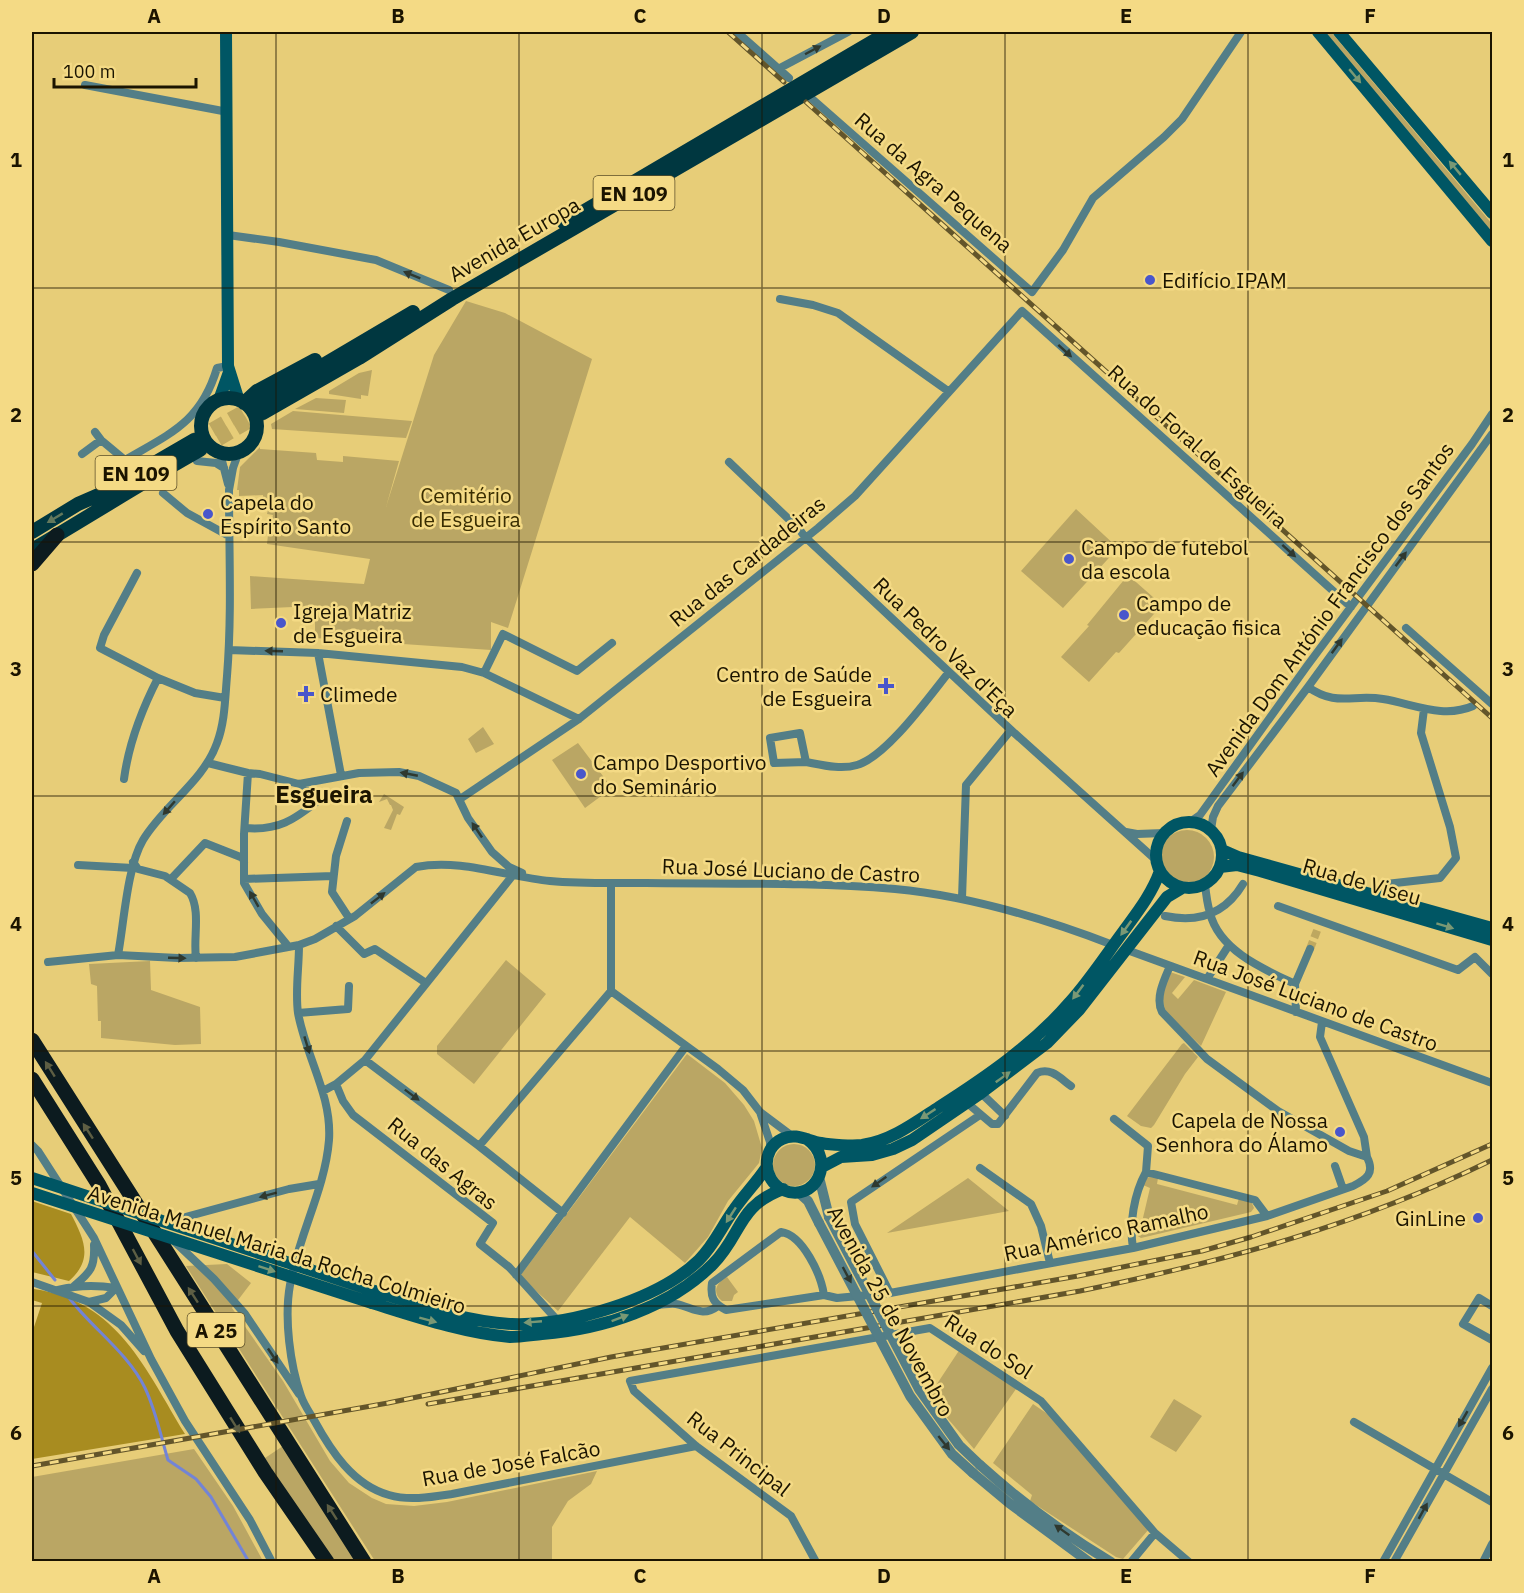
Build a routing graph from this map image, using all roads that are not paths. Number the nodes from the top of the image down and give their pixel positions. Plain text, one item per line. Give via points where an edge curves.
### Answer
1 (226, 32) edge
2 (737, 32) edge
3 (848, 32) edge
4 (889, 32) edge
5 (912, 32) edge
6 (1241, 32) edge
7 (1318, 32) edge
8 (1339, 32) edge
9 (778, 69) junction
10 (789, 78) dead end
11 (85, 85) dead end
12 (811, 98) dead end
13 (228, 112) junction
14 (1492, 213) edge
15 (228, 235) junction
16 (1492, 241) edge
17 (449, 290) junction
18 (780, 299) dead end
19 (1022, 311) joint
20 (353, 354) junction
21 (231, 374) junction
22 (948, 391) junction
23 (219, 400) junction
24 (252, 402) junction
25 (1492, 414) edge
26 (201, 422) junction
27 (258, 430) junction
28 (1492, 434) edge
29 (197, 450) junction
30 (218, 452) junction
31 (82, 454) dead end
32 (238, 454) junction
33 (729, 462) dead end
34 (224, 468) junction
35 (229, 490) junction
36 (163, 493) dead end
37 (78, 504) junction
38 (32, 532) edge
39 (57, 535) junction
40 (229, 536) junction
41 (805, 537) junction
42 (32, 550) edge
43 (32, 564) edge
44 (138, 573) dead end
45 (1351, 607) junction
46 (1406, 628) dead end
47 (612, 643) dead end
48 (229, 650) junction
49 (318, 653) junction
50 (949, 672) junction
51 (484, 673) junction
52 (158, 678) junction
53 (1308, 687) junction
54 (225, 698) junction
55 (1492, 704) edge
56 (1473, 706) dead end
57 (1424, 709) junction
58 (579, 719) junction
59 (1011, 730) junction
60 (806, 762) junction
61 (208, 764) junction
62 (248, 773) junction
63 (341, 775) junction
64 (124, 779) dead end
65 (299, 784) junction
66 (460, 799) junction
67 (348, 821) dead end
68 (1190, 822) junction
69 (245, 828) junction
70 (1211, 830) junction
71 (1125, 832) junction
72 (1164, 833) junction
73 (1222, 850) junction
74 (499, 858) junction
75 (244, 862) junction
76 (78, 865) dead end
77 (133, 865) junction
78 (1158, 865) junction
79 (1220, 867) junction
80 (490, 870) junction
81 (513, 874) junction
82 (333, 876) junction
83 (532, 878) junction
84 (171, 879) junction
85 (244, 879) junction
86 (611, 883) junction
87 (1205, 884) junction
88 (1243, 884) dead end
89 (1182, 888) junction
90 (1383, 896) junction
91 (962, 898) junction
92 (1278, 906) dead end
93 (1210, 914) junction
94 (1165, 916) dead end
95 (349, 918) junction
96 (336, 926) junction
97 (1492, 928) edge
98 (1492, 940) edge
99 (298, 945) junction
100 (1113, 945) junction
101 (1229, 945) junction
102 (288, 946) junction
103 (1310, 949) tunnel mouth
104 (1126, 950) junction
105 (118, 955) junction
106 (196, 958) junction
107 (48, 962) dead end
108 (1170, 966) junction
109 (1492, 974) edge
110 (1207, 980) junction
111 (426, 983) junction
112 (1295, 984) junction
113 (349, 986) dead end
114 (611, 991) junction
115 (1296, 1012) junction
116 (298, 1013) junction
117 (1322, 1022) junction
118 (32, 1040) edge
119 (686, 1046) junction
120 (365, 1060) junction
121 (32, 1079) edge
122 (1492, 1083) edge
123 (336, 1084) junction
124 (1071, 1086) dead end
125 (323, 1091) junction
126 (981, 1093) junction
127 (966, 1102) junction
128 (760, 1112) junction
129 (980, 1115) junction
130 (1005, 1116) junction
131 (1114, 1119) dead end
132 (792, 1136) junction
133 (807, 1139) junction
134 (32, 1145) edge
135 (479, 1146) junction
136 (770, 1149) junction
137 (1367, 1157) junction
138 (1335, 1166) dead end
139 (766, 1168) junction
140 (980, 1168) dead end
141 (821, 1172) junction
142 (1146, 1173) junction
143 (32, 1178) edge
144 (319, 1184) junction
145 (1343, 1189) junction
146 (783, 1190) junction
147 (798, 1192) junction
148 (32, 1193) edge
149 (563, 1213) junction
150 (1267, 1215) junction
151 (824, 1220) junction
152 (164, 1222) junction
153 (94, 1238) junction
154 (172, 1239) junction
155 (1133, 1248) junction
156 (714, 1263) junction
157 (1050, 1263) junction
158 (516, 1275) junction
159 (32, 1282) edge
160 (712, 1283) junction
161 (74, 1286) junction
162 (116, 1288) junction
163 (58, 1290) junction
164 (890, 1293) junction
165 (824, 1295) junction
166 (373, 1297) junction
167 (89, 1302) junction
168 (653, 1305) junction
169 (718, 1306) junction
170 (1492, 1306) edge
171 (557, 1320) junction
172 (1492, 1340) edge
173 (151, 1359) junction
174 (1492, 1368) edge
175 (630, 1381) joint
176 (1492, 1389) edge
177 (302, 1397) junction
178 (1354, 1422) dead end
179 (696, 1446) junction
180 (976, 1469) junction
181 (1435, 1469) junction
182 (1444, 1474) junction
183 (1492, 1502) edge
184 (1155, 1533) junction
185 (1492, 1544) edge
186 (272, 1562) edge
187 (327, 1562) edge
188 (364, 1562) edge
189 (816, 1562) edge
190 (1089, 1562) edge
191 (1112, 1562) edge
192 (1131, 1562) edge
193 (1189, 1562) edge
194 (1383, 1562) edge
195 (1394, 1562) edge
196 (1483, 1562) edge

1 - 13 main road
2 - 9 street
9 -> 3 street
4 - 17 main road, Avenida Europa / EN 109
5 - 20 main road, Avenida Europa / EN 109
6 - 12 street, Rua da Agra Pequena via 1182,119 1093,198 1063,250 1032,292
7 -> 16 main road
14 -> 8 main road
9 - 10 street
11 - 13 street
13 - 15 main road
17 -> 15 street via 376,260
15 - 21 main road
17 - 20 main road, Avenida Europa / EN 109
18 - 22 street via 838,313
19 - 22 street, Rua das Cardadeiras
19 -> 45 street, Rua do Foral de Esgueira
20 - 24 main road, Avenida Europa / EN 109
20 - 24 main road via 330,351
20 - 27 main road via 345,375
21 - 23 main road
21 - 24 main road
21 - 24 main road via 248,391
21 - 31 street via 217,368 197,411 185,423 125,460 98,436
22 - 41 street, Rua das Cardadeiras via 855,496
23 - 24 main road, EN 109
23 - 26 main road via 210,404
24 - 27 main road
25 - 45 street, Avenida Dom António Francisco dos Santos
26 - 30 main road via 203,439
26 - 37 main road via 96,487
27 - 32 main road via 251,445
53 -> 28 street, Avenida Dom António Francisco dos Santos
29 - 30 main road
29 - 34 street
29 - 37 main road, EN 109
29 - 39 main road, EN 109 via 110,510 86,518
30 - 32 main road
30 - 34 street
32 - 35 street
33 - 41 street, Rua Pedro Vaz d'Eça
34 - 35 street
35 - 40 street
36 - 40 street via 187,513
37 -> 38 main road, EN 109
39 - 42 main road, EN 109
39 - 43 highway
40 - 48 street
41 - 50 street, Rua Pedro Vaz d'Eça
41 - 58 street, Rua das Cardadeiras
44 - 52 street via 100,648
45 - 68 street, Avenida Dom António Francisco dos Santos via 1200,815
46 - 55 street
47 - 51 street via 576,671 503,634
49 -> 48 street
48 - 54 street
49 - 51 street via 462,666
49 - 63 street
50 - 59 street, Rua Pedro Vaz d'Eça
50 - 60 street via 882,751 869,760 838,767
51 - 58 street
52 - 54 street via 195,693
52 - 64 street via 136,725
53 - 57 street via 1332,699 1381,699
70 -> 53 street, Avenida Dom António Francisco dos Santos via 1218,806
54 - 61 street via 217,744
56 - 57 street via 1463,711
57 - 90 street via 1421,733 1456,858 1440,878 1386,884
58 - 66 street, Rua das Cardadeiras
59 - 71 street
59 - 91 street, Rua Pedro Vaz d'Eça via 966,785
60 - 60 street via 800,733 770,738 774,763
61 - 62 street
61 -> 77 street via 151,828
62 - 65 street
62 - 69 street
63 - 65 street
66 -> 63 street via 448,788 409,774
65 - 69 street via 319,800 296,818 279,825
74 -> 66 street via 468,818
67 - 82 street
68 - 70 main road
68 - 72 main road via 1178,823
69 - 75 street
70 - 73 main road
71 - 72 street
71 - 78 street
72 - 78 main road via 1156,848
73 - 79 main road
73 - 90 main road, Rua de Viseu
74 - 80 street
74 - 83 street
75 - 84 street via 243,858 206,843
75 - 85 street
76 - 77 street
77 - 84 street
77 - 105 street
78 - 89 main road via 1172,884
78 -> 100 main road via 1151,893
79 - 87 main road
79 -> 98 main road, Rua de Viseu via 1260,871
80 - 81 street, Rua José Luciano de Castro
95 -> 80 street, Rua José Luciano de Castro via 416,867
81 - 83 street, Rua José Luciano de Castro
81 - 111 street
82 - 85 street
82 - 95 street via 332,892
83 - 86 street, Rua José Luciano de Castro
84 - 106 street via 193,897
102 -> 85 street via 262,914
86 - 91 street, Rua José Luciano de Castro via 841,886
86 - 114 street
87 - 89 main road
87 - 93 street
88 - 93 street via 1226,905
89 - 104 main road via 1167,897
90 - 97 main road, Rua de Viseu
91 - 100 street, Rua José Luciano de Castro
92 - 109 street via 1319,924 1458,970 1475,957
93 - 94 street via 1194,919
93 - 101 street
95 - 96 street, Rua José Luciano de Castro
96 - 99 street, Rua José Luciano de Castro
96 - 111 street via 364,954 375,949
99 - 102 street, Rua José Luciano de Castro
99 - 116 street, Rua de José Falcão
100 -> 133 main road via 1070,1002 1038,1035 900,1132 862,1145
101 - 110 street
101 - 112 street
102 - 106 street, Rua José Luciano de Castro via 236,957
103 - 112 street
104 - 108 street, Rua José Luciano de Castro
126 -> 104 main road via 1047,1043 1079,1010
105 -> 106 street, Rua José Luciano de Castro
105 - 107 street, Rua José Luciano de Castro
108 - 110 street, Rua José Luciano de Castro
108 - 137 street via 1158,1004 1207,1059 1278,1111
110 - 115 street, Rua José Luciano de Castro
111 - 120 street
112 - 115 street
113 - 116 street via 348,1009
114 - 119 street
114 - 135 street
115 - 117 street, Rua José Luciano de Castro
116 -> 125 street, Rua de José Falcão
117 - 122 street, Rua José Luciano de Castro
117 - 137 street via 1320,1037 1364,1137
188 -> 118 highway, A 25
119 - 128 street via 743,1090
119 - 149 street
120 - 123 street
120 -> 135 street
121 -> 187 highway, A 25 via 99,1185 177,1331
123 - 125 street
123 - 158 street, Rua das Agras via 354,1115 493,1223 480,1244
124 - 130 street via 1052,1071 1037,1073
125 - 144 street, Rua de José Falcão via 329,1141
126 - 127 main road
126 - 130 street
127 - 129 street
127 - 141 main road via 912,1140 873,1155 842,1157
128 - 132 street
128 - 136 street
129 - 130 street via 992,1124 998,1124
129 -> 164 street via 850,1202 855,1224
131 - 142 street via 1148,1146
132 - 133 main road
132 - 136 main road
133 - 141 main road via 818,1149
134 - 153 street
135 - 149 street
136 - 139 main road
137 - 145 street, Rua Américo Ramalho via 1370,1174 1364,1181
138 - 145 street
139 - 146 main road
139 -> 171 main road, Avenida Manuel Maria da Rocha Colmieiro via 708,1251 682,1274 613,1307
140 - 157 street via 1031,1204
141 - 147 main road via 811,1187
141 - 151 street, Avenida 25 de Novembro
142 - 150 street via 1256,1200
142 - 155 street via 1131,1222
143 - 152 main road, Avenida Manuel Maria da Rocha Colmieiro, bridge
144 -> 152 street
144 - 177 street, Rua de José Falcão via 290,1285 290,1347
145 - 150 street, Rua Américo Ramalho
146 - 147 main road
146 - 156 main road, Avenida Manuel Maria da Rocha Colmieiro via 754,1204
147 - 151 street, Avenida 25 de Novembro
148 - 154 main road, Avenida Manuel Maria da Rocha Colmieiro, bridge
149 - 158 street
150 - 155 street, Rua Américo Ramalho
151 - 180 street, Avenida 25 de Novembro, bridge via 910,1396 952,1454
152 - 166 main road, Avenida Manuel Maria da Rocha Colmieiro, bridge
153 - 161 street via 95,1261 88,1274
153 - 162 street
154 -> 166 main road, Avenida Manuel Maria da Rocha Colmieiro, bridge
154 -> 177 street via 245,1314
155 - 157 street, Rua Américo Ramalho
156 - 160 street
156 - 168 main road, Avenida Manuel Maria da Rocha Colmieiro via 696,1280
157 - 164 street, Rua Américo Ramalho
158 - 171 street, Rua das Agras
159 - 163 street
160 - 165 street via 781,1232 798,1241 819,1275
160 - 169 street via 711,1294
161 - 162 street
161 - 163 street
162 - 167 street via 106,1298
162 - 173 street
163 - 167 street
164 - 165 street, Rua Américo Ramalho via 837,1298
165 - 169 street, Rua Américo Ramalho via 726,1310
166 -> 168 main road, Avenida Manuel Maria da Rocha Colmieiro via 455,1327 512,1337 606,1324
171 -> 166 main road, Avenida Manuel Maria da Rocha Colmieiro via 513,1324
167 - 173 street via 121,1325
168 - 169 street, Rua Américo Ramalho via 676,1304 701,1313
170 - 172 street via 1479,1298 1464,1324
173 - 186 street via 184,1421 250,1520
174 -> 181 street
175 - 179 street, Rua Principal via 634,1391
175 - 184 street, Rua do Sol via 930,1328 1041,1401
176 - 182 street
177 - 179 street, Rua de José Falcão via 344,1466 365,1484 390,1496 452,1494
178 - 181 street
179 - 189 street, Rua Principal via 791,1516
180 - 190 street, Avenida 25 de Novembro via 1025,1515
191 -> 180 street, Avenida 25 de Novembro
181 - 182 street
181 - 194 street
182 - 183 street
195 -> 182 street
184 - 192 street
184 - 193 street, Rua do Sol
185 - 196 street

